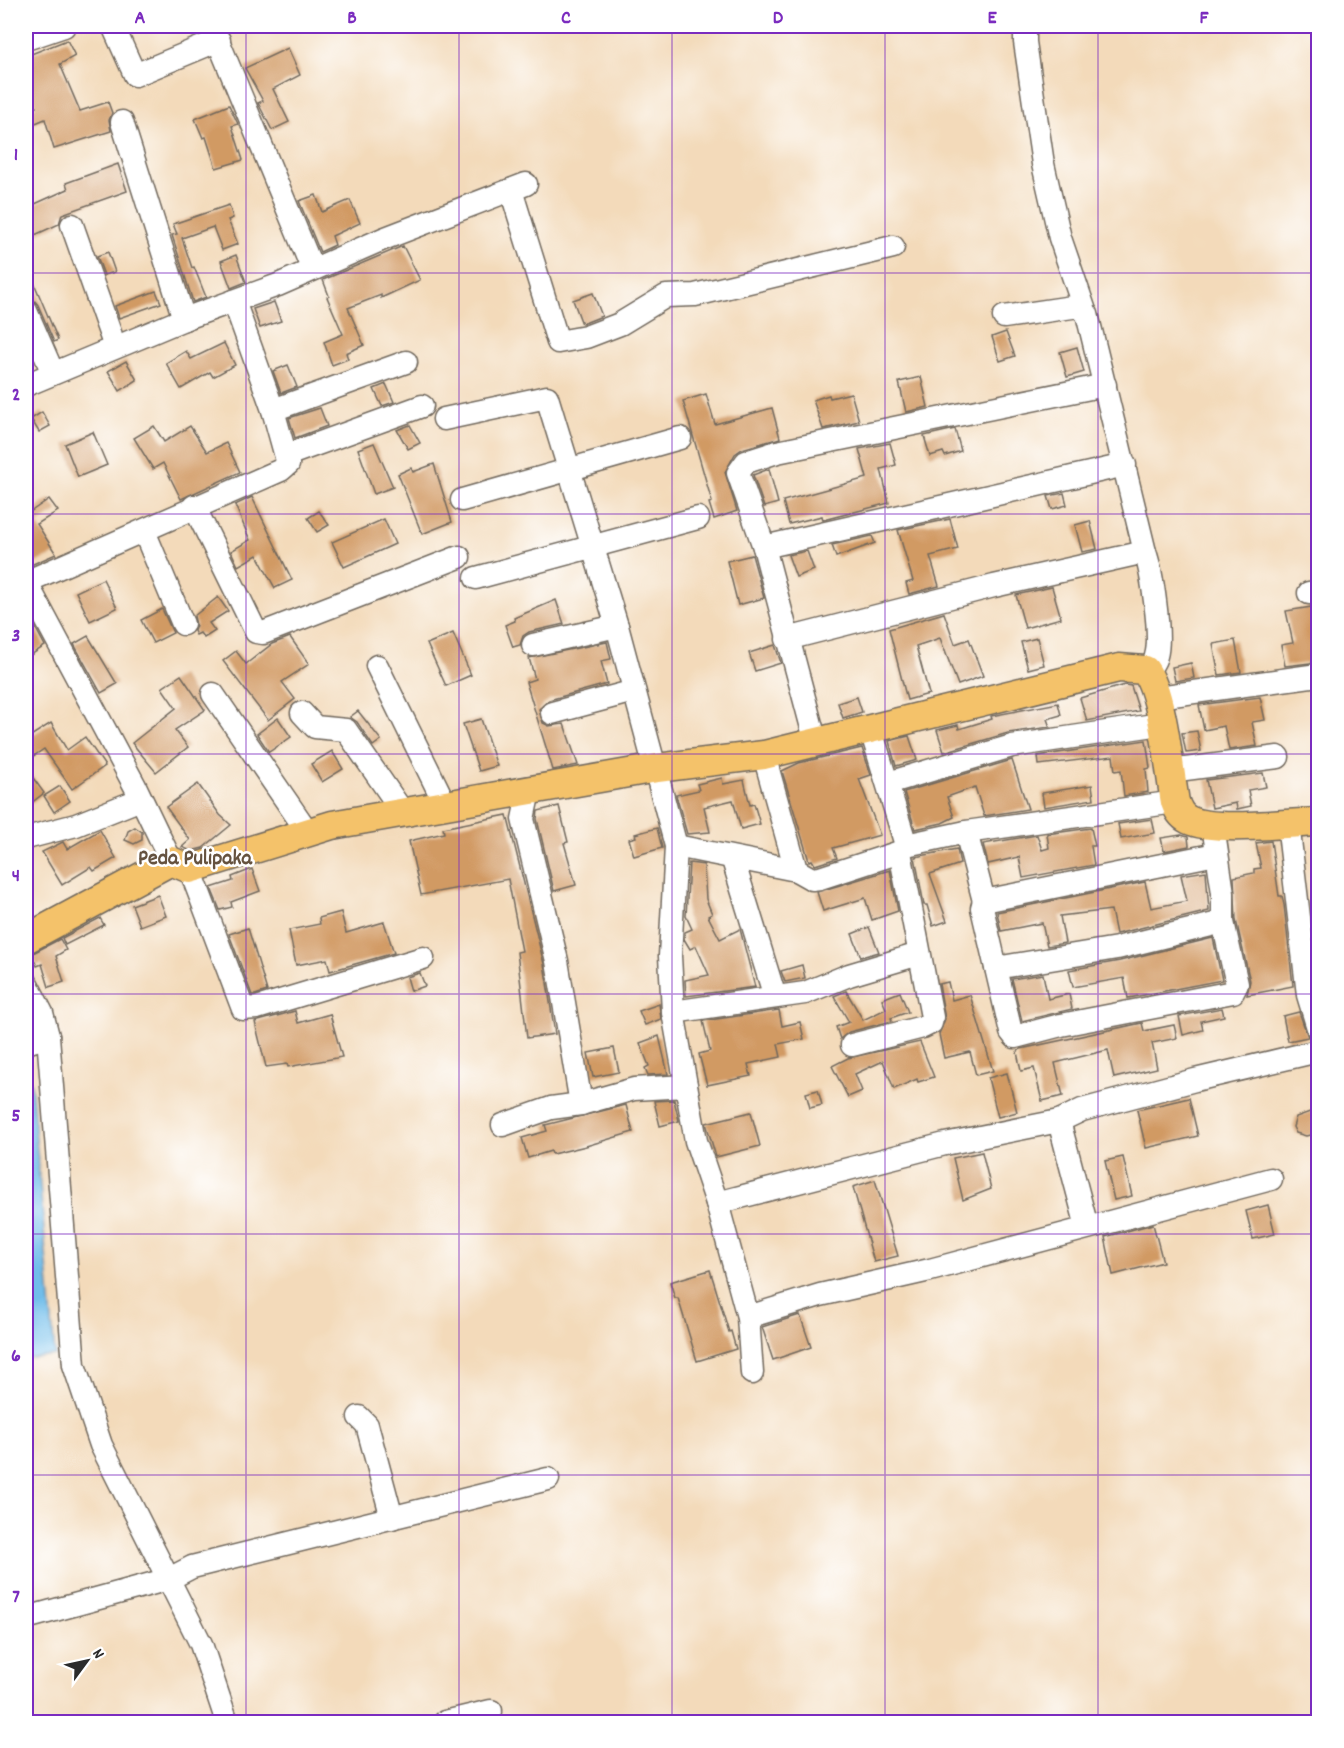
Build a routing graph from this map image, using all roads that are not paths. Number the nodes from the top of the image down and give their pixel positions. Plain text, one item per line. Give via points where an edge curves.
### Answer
1 (64, 26) edge
2 (113, 26) edge
3 (1025, 26) edge
4 (216, 33) edge
5 (26, 39) edge
6 (122, 122) dead end
7 (72, 225) dead end
8 (893, 247) dead end
9 (312, 268) junction
10 (234, 301) junction
11 (1084, 308) junction
12 (26, 310) edge
13 (1004, 316) dead end
14 (184, 319) junction
15 (115, 347) junction
16 (406, 362) dead end
17 (53, 373) junction
18 (26, 385) edge
19 (1106, 385) junction
20 (422, 406) dead end
21 (273, 410) junction
22 (444, 419) dead end
23 (680, 438) dead end
24 (287, 455) junction
25 (1125, 465) junction
26 (569, 468) junction
27 (462, 500) dead end
28 (194, 506) junction
29 (698, 518) dead end
30 (144, 531) junction
31 (593, 547) junction
32 (764, 547) junction
33 (1145, 552) junction
34 (459, 557) dead end
35 (476, 578) dead end
36 (26, 582) edge
37 (183, 624) dead end
38 (617, 626) junction
39 (787, 639) junction
40 (533, 645) dead end
41 (377, 666) dead end
42 (1318, 675) edge
43 (634, 691) junction
44 (213, 694) dead end
45 (1155, 698) junction
46 (552, 712) dead end
47 (302, 713) dead end
48 (870, 728) junction
49 (816, 743) junction
50 (764, 755) junction
51 (1278, 757) dead end
52 (657, 768) junction
53 (1170, 771) junction
54 (888, 783) junction
55 (529, 791) junction
56 (141, 798) junction
57 (1175, 802) junction
58 (445, 804) junction
59 (402, 811) junction
60 (1318, 822) edge
61 (1288, 823) junction
62 (1214, 825) junction
63 (307, 831) junction
64 (966, 831) junction
65 (26, 838) edge
66 (676, 846) junction
67 (903, 848) junction
68 (1216, 854) junction
69 (733, 860) junction
70 (180, 865) junction
71 (796, 870) junction
72 (984, 901) junction
73 (1223, 922) junction
74 (26, 939) edge
75 (919, 954) junction
76 (423, 958) dead end
77 (996, 968) junction
78 (26, 982) edge
79 (775, 997) junction
80 (673, 1012) junction
81 (1318, 1028) edge
82 (48, 1036) junction
83 (26, 1043) edge
84 (852, 1045) dead end
85 (1318, 1052) edge
86 (686, 1086) junction
87 (581, 1104) junction
88 (1059, 1121) junction
89 (503, 1125) dead end
90 (1271, 1179) dead end
91 (717, 1203) junction
92 (1087, 1227) junction
93 (748, 1317) junction
94 (752, 1373) dead end
95 (359, 1417) dead end
96 (549, 1479) dead end
97 (392, 1518) junction
98 (168, 1579) junction
99 (26, 1618) edge
100 (491, 1711) dead end
101 (227, 1722) edge
102 (445, 1722) edge

1 - 5 street
2 - 4 street via 135,75
3 - 11 street via 1043,164 1060,238
4 - 9 street
6 - 14 street
7 - 15 street
8 - 9 street via 695,295 666,296 620,324 586,337 558,342 519,187
9 - 10 street
10 - 14 street
10 - 21 street
11 - 13 street
11 - 19 street
12 - 17 street
14 - 15 street
15 - 17 street
16 - 21 street
17 - 18 street
19 - 25 street
19 - 32 street via 777,452 746,462 738,473
20 - 24 street
21 - 24 street
22 - 26 street via 547,397
23 - 26 street
24 - 28 street via 288,464 281,470
25 - 32 street
25 - 33 street
26 - 27 street
26 - 31 street
28 - 30 street
28 - 34 street via 256,632 263,633
29 - 31 street
30 - 36 street
30 - 37 street
31 - 35 street
31 - 38 street
32 - 39 street
33 - 39 street
33 - 45 street via 1158,644
36 - 56 street
38 - 40 street
38 - 43 street
39 - 49 street
41 - 58 street
42 - 45 street
43 - 46 street
43 - 52 street
44 - 63 street
45 - 48 main road via 1133,668 1103,670
45 - 53 main road
45 - 54 street
47 - 59 street via 315,728 346,730
48 - 49 main road
48 - 54 street
49 - 50 main road
50 - 52 main road
50 - 71 street
51 - 53 street
52 - 55 main road
52 - 66 street
53 - 57 main road
54 - 67 street
55 - 58 main road
55 - 87 street via 523,819 557,962
56 - 65 street via 76,825
56 - 70 street
57 - 62 main road via 1189,820
57 - 64 street
58 - 59 main road
59 - 63 main road
60 - 61 main road
61 - 62 main road
61 - 81 street via 1308,995
62 - 68 street
63 - 70 main road
64 - 67 street
64 - 72 street
66 - 69 street
66 - 80 street via 670,956
67 - 71 street via 820,878 812,879
67 - 75 street
68 - 72 street
68 - 73 street
69 - 71 street
69 - 79 street
70 - 74 main road
70 - 76 street via 243,1009
72 - 77 street via 982,908
73 - 77 street via 1117,948
73 - 77 street via 1237,984 1228,994 1061,1024 1015,1037 1007,1024
75 - 79 street via 805,993
75 - 84 street via 931,1023
78 - 82 street via 42,1013
79 - 80 street
80 - 86 street
82 - 83 street
82 - 98 street via 74,1365 101,1444
85 - 88 street via 1082,1110
86 - 87 street via 634,1089
86 - 91 street via 696,1142
87 - 89 street via 552,1108
88 - 91 street via 945,1144
88 - 92 street
90 - 92 street
91 - 93 street
92 - 93 street
93 - 94 street
95 - 97 street via 367,1425
96 - 97 street
97 - 98 street via 192,1567
98 - 99 street
98 - 101 street via 201,1644
100 - 102 street

